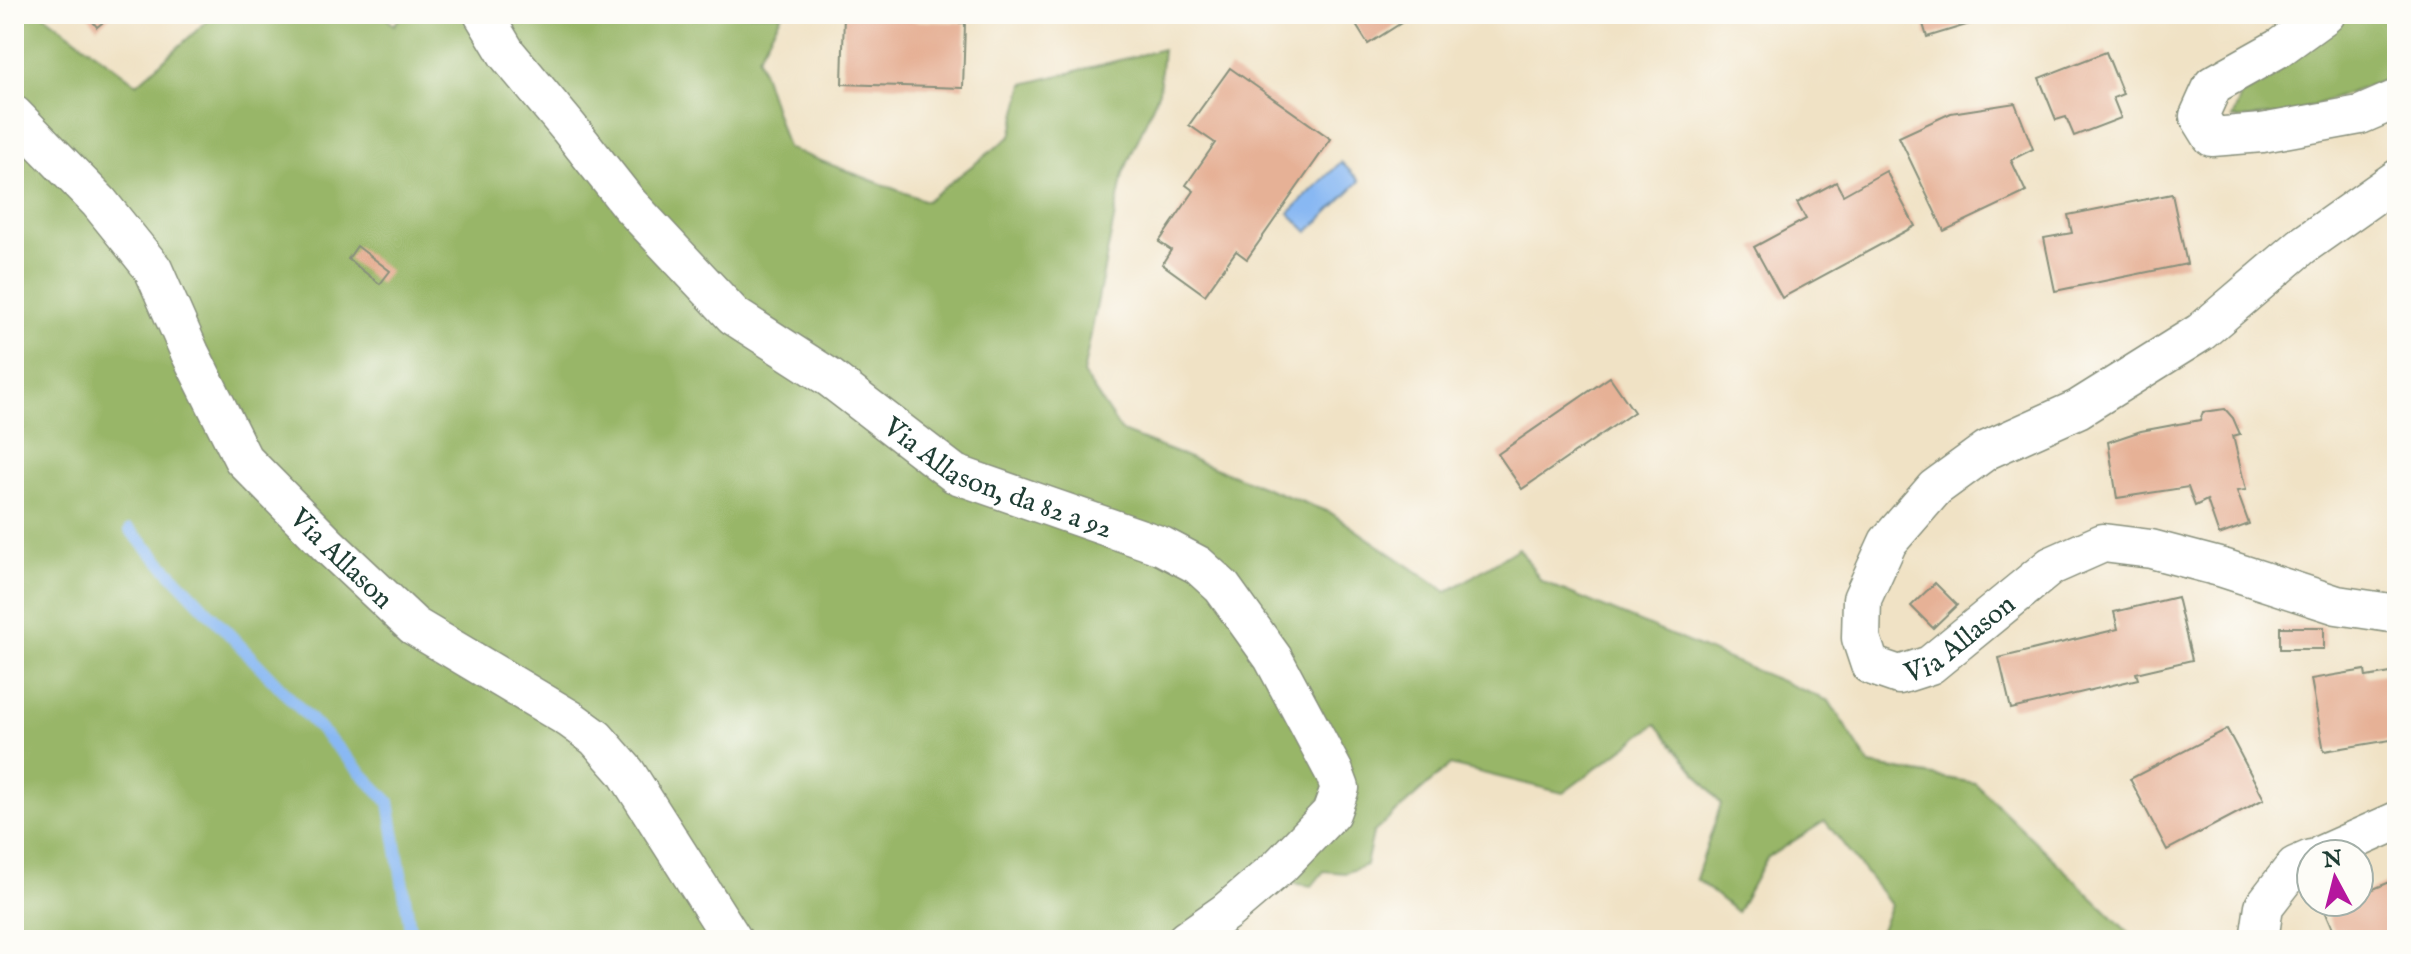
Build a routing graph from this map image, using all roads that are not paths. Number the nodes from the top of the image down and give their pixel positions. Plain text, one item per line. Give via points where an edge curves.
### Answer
1 (483, 14) edge
2 (2326, 14) edge
3 (2397, 99) edge
4 (14, 115) edge
5 (2397, 179) edge
6 (2397, 614) edge
7 (2397, 821) edge
8 (2359, 838) edge
9 (2295, 866) edge
10 (733, 940) edge
11 (1186, 940) edge
12 (2259, 940) edge

1 - 11 street, Via Allason, da 82 a 92 via 507,54 629,204 734,316 830,378 955,474 1162,546 1198,565 1222,587 1273,658 1340,788 1331,813 1280,866
2 - 3 street via 2213,85 2199,116 2212,137 2360,115
4 - 10 street, Via Allason via 99,202 153,269 243,459 414,626 596,738 626,772
5 - 6 street, Via Allason via 2302,246 2201,332 2078,409 1987,450 1935,488 1888,542 1862,599 1861,638 1870,665 1899,675 1930,665 2051,566 2103,543 2151,549 2337,605
7 - 8 street
9 - 12 street via 2264,906

